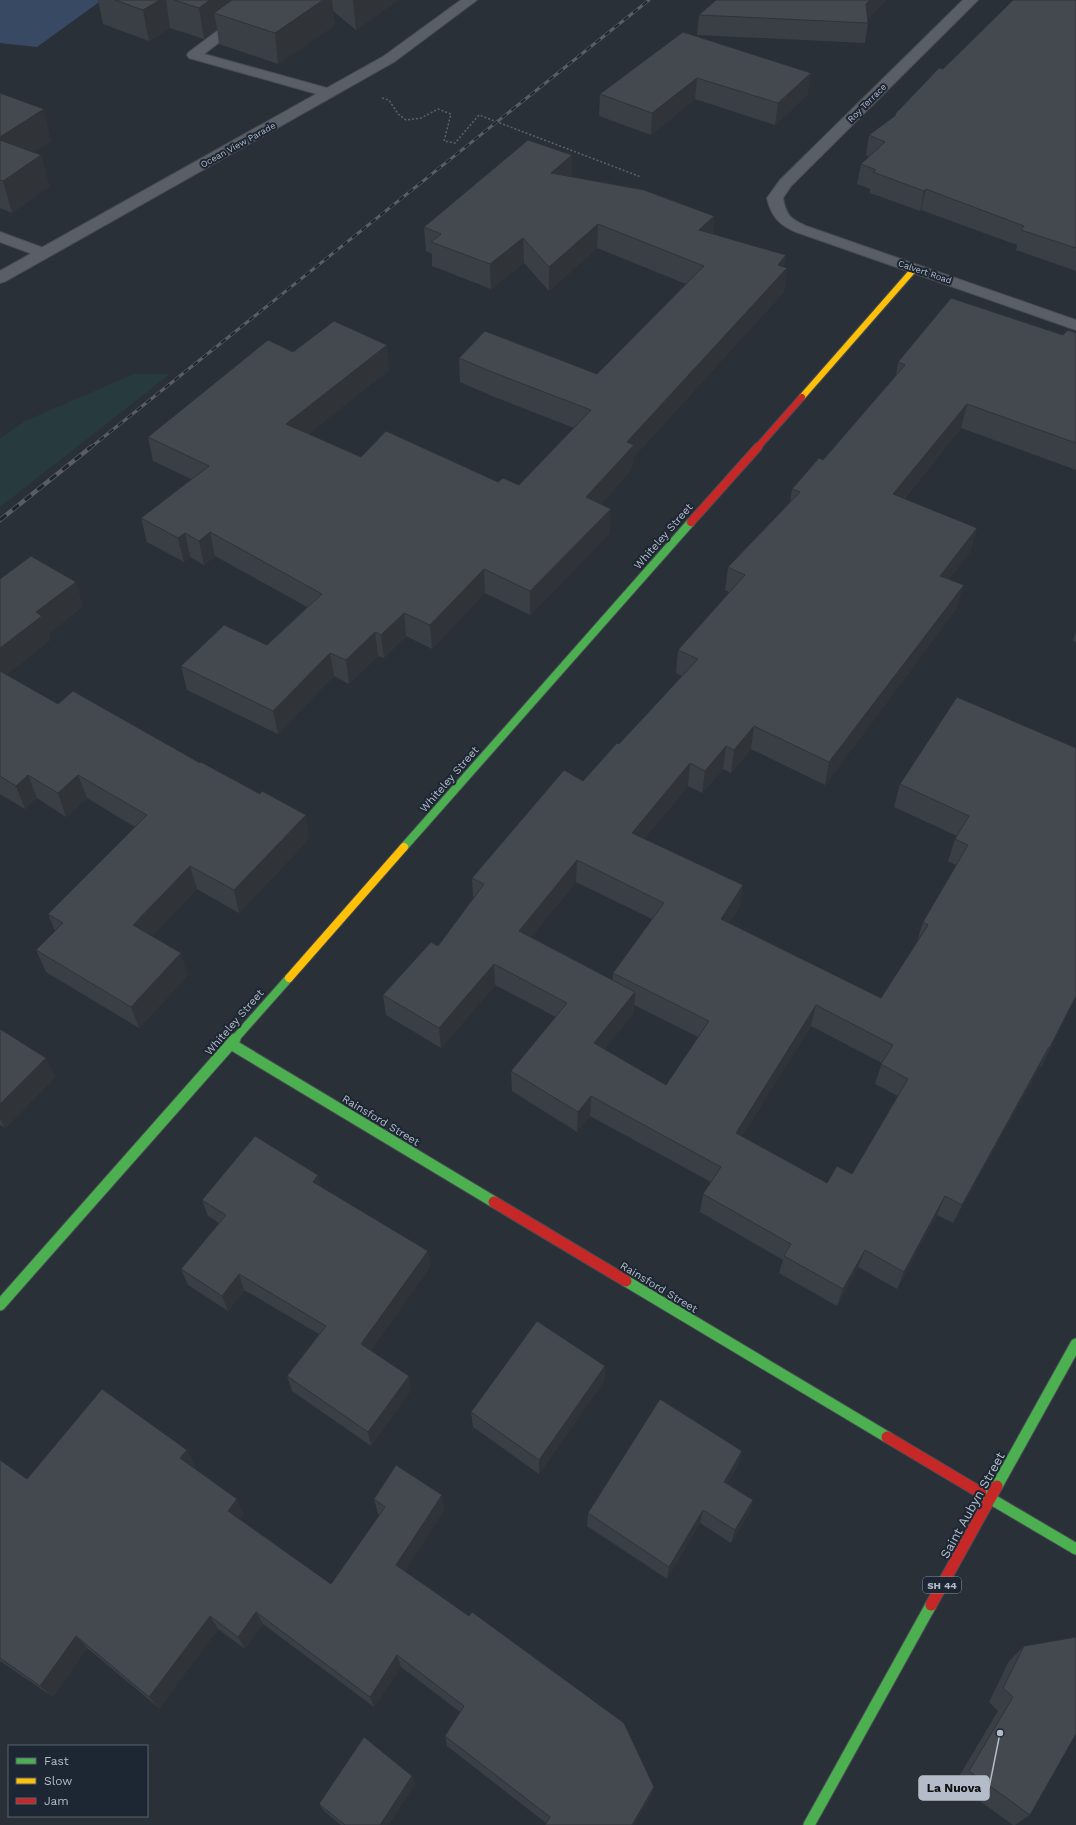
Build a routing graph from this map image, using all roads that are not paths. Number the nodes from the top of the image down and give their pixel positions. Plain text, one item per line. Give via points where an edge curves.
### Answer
1 (267, 0) edge
2 (470, 0) edge
3 (971, 0) edge
4 (329, 93) junction
5 (777, 212) joint
6 (0, 237) edge
7 (43, 253) junction
8 (915, 268) junction
9 (0, 278) edge
10 (1076, 325) edge
11 (231, 1044) junction
12 (0, 1305) edge
13 (1076, 1344) edge
14 (990, 1499) junction
15 (1076, 1549) edge
16 (809, 1825) edge

1 - 4 street via 194,55
2 - 4 street, Ocean View Parade via 389,59
3 - 5 street, Roy Terrace via 785,183 775,198
4 - 7 street, Ocean View Parade
5 - 8 street, Calvert Road via 786,222 801,229
6 - 7 street
7 - 9 street, Ocean View Parade
8 - 10 street, Calvert Road
8 - 11 main road, Whiteley Street
11 - 12 main road, Whiteley Street
11 - 14 main road, Rainsford Street
13 - 14 main road, Saint Aubyn Street / SH 44
14 - 15 main road, Rainsford Street
14 - 16 main road, Saint Aubyn Street / SH 44

